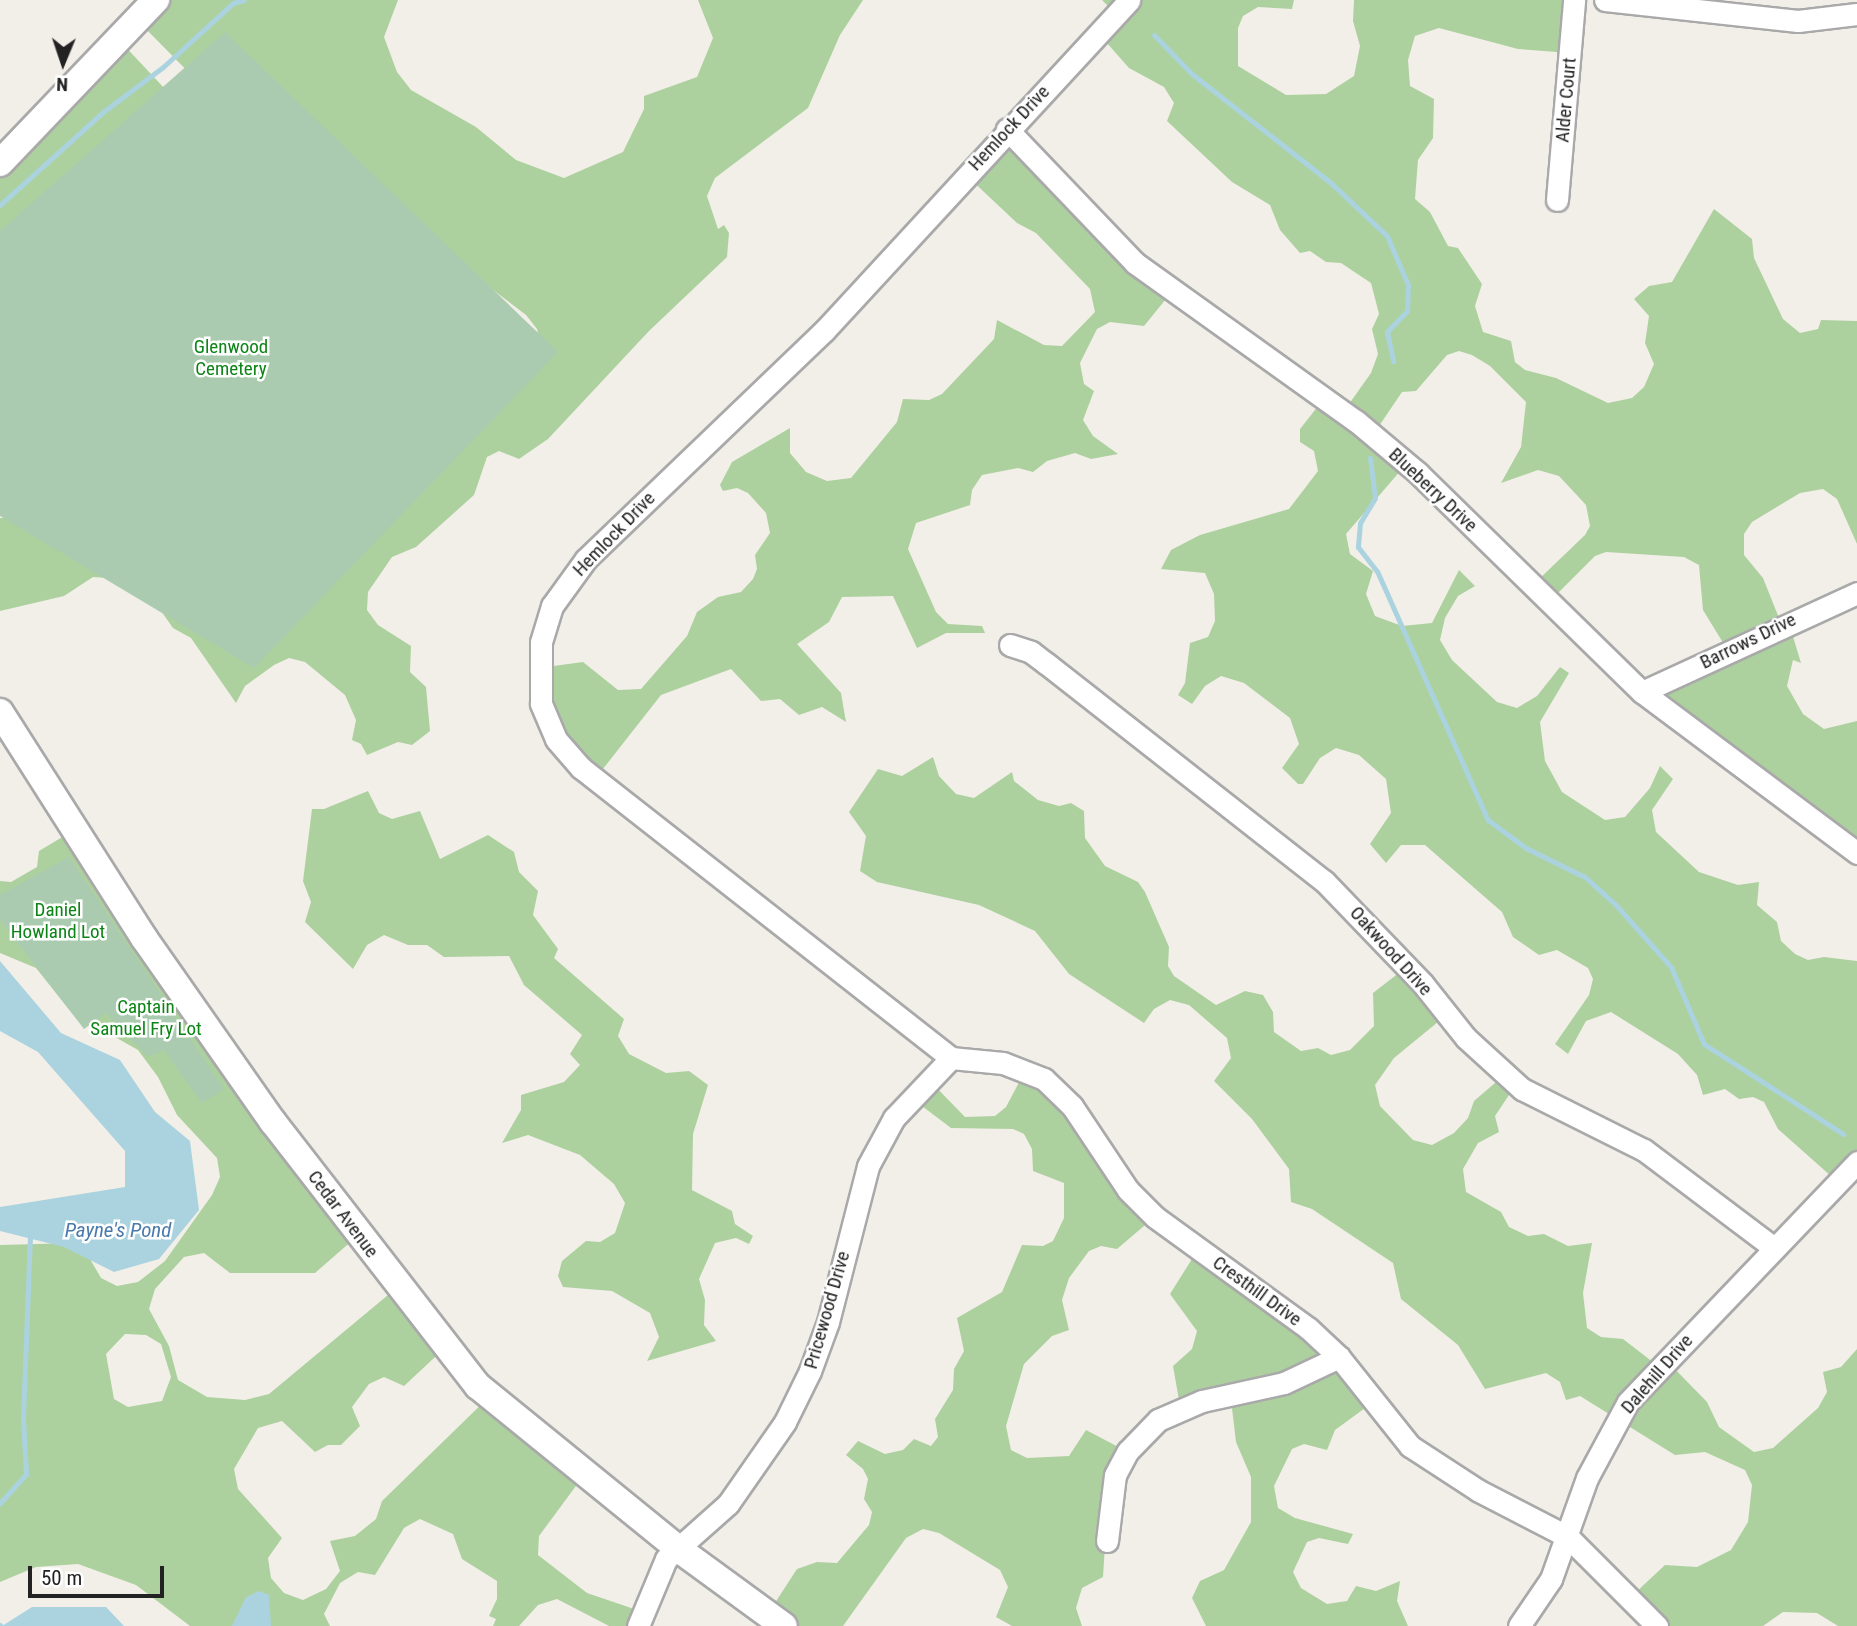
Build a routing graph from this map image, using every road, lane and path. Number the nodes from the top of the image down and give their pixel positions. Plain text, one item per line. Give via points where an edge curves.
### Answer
1 (156, 0) edge
2 (1129, 0) edge
3 (1574, 0) edge
4 (1605, 0) edge
5 (1857, 14) edge
6 (1007, 129) junction
7 (0, 163) edge
8 (1557, 200) dead end
9 (1857, 593) edge
10 (1010, 645) dead end
11 (1642, 692) junction
12 (0, 712) edge
13 (1857, 853) edge
14 (951, 1058) junction
15 (1857, 1162) edge
16 (1774, 1248) junction
17 (1339, 1357) junction
18 (1568, 1537) junction
19 (1107, 1541) dead end
20 (677, 1548) junction
21 (638, 1626) edge
22 (784, 1626) edge
23 (1518, 1626) edge
24 (1657, 1626) edge

1 - 7 street
2 - 6 street, Hemlock Drive
3 - 8 street, Alder Court
4 - 5 street via 1788,21
6 - 11 street, Blueberry Drive via 1135,263 1356,421 1418,473
6 - 14 street, Hemlock Drive via 824,331 586,559 552,606 538,660 538,682 548,721 581,768
9 - 11 street, Barrows Drive
10 - 16 street, Oakwood Drive via 1039,658 1324,881 1423,984 1466,1038 1522,1088 1644,1150
11 - 13 street, Blueberry Drive
12 - 20 street, Cedar Avenue via 144,938 273,1122 463,1367 505,1411
14 - 17 street, Cresthill Drive via 1003,1063 1044,1079 1072,1106 1128,1190 1155,1217 1293,1316
14 - 20 street, Pricewood Drive via 894,1118 868,1166 828,1322 785,1422 728,1504
15 - 16 street, Dalehill Drive
16 - 18 street, Dalehill Drive via 1628,1402 1587,1478
17 - 18 street, Cresthill Drive via 1410,1446 1479,1491
17 - 19 street via 1284,1382 1189,1405 1158,1420 1128,1451 1115,1475
18 - 23 street, Dalehill Drive via 1540,1599
18 - 24 street, Cresthill Drive
20 - 21 street, Pricewood Drive via 666,1559
20 - 22 street, Cedar Avenue

